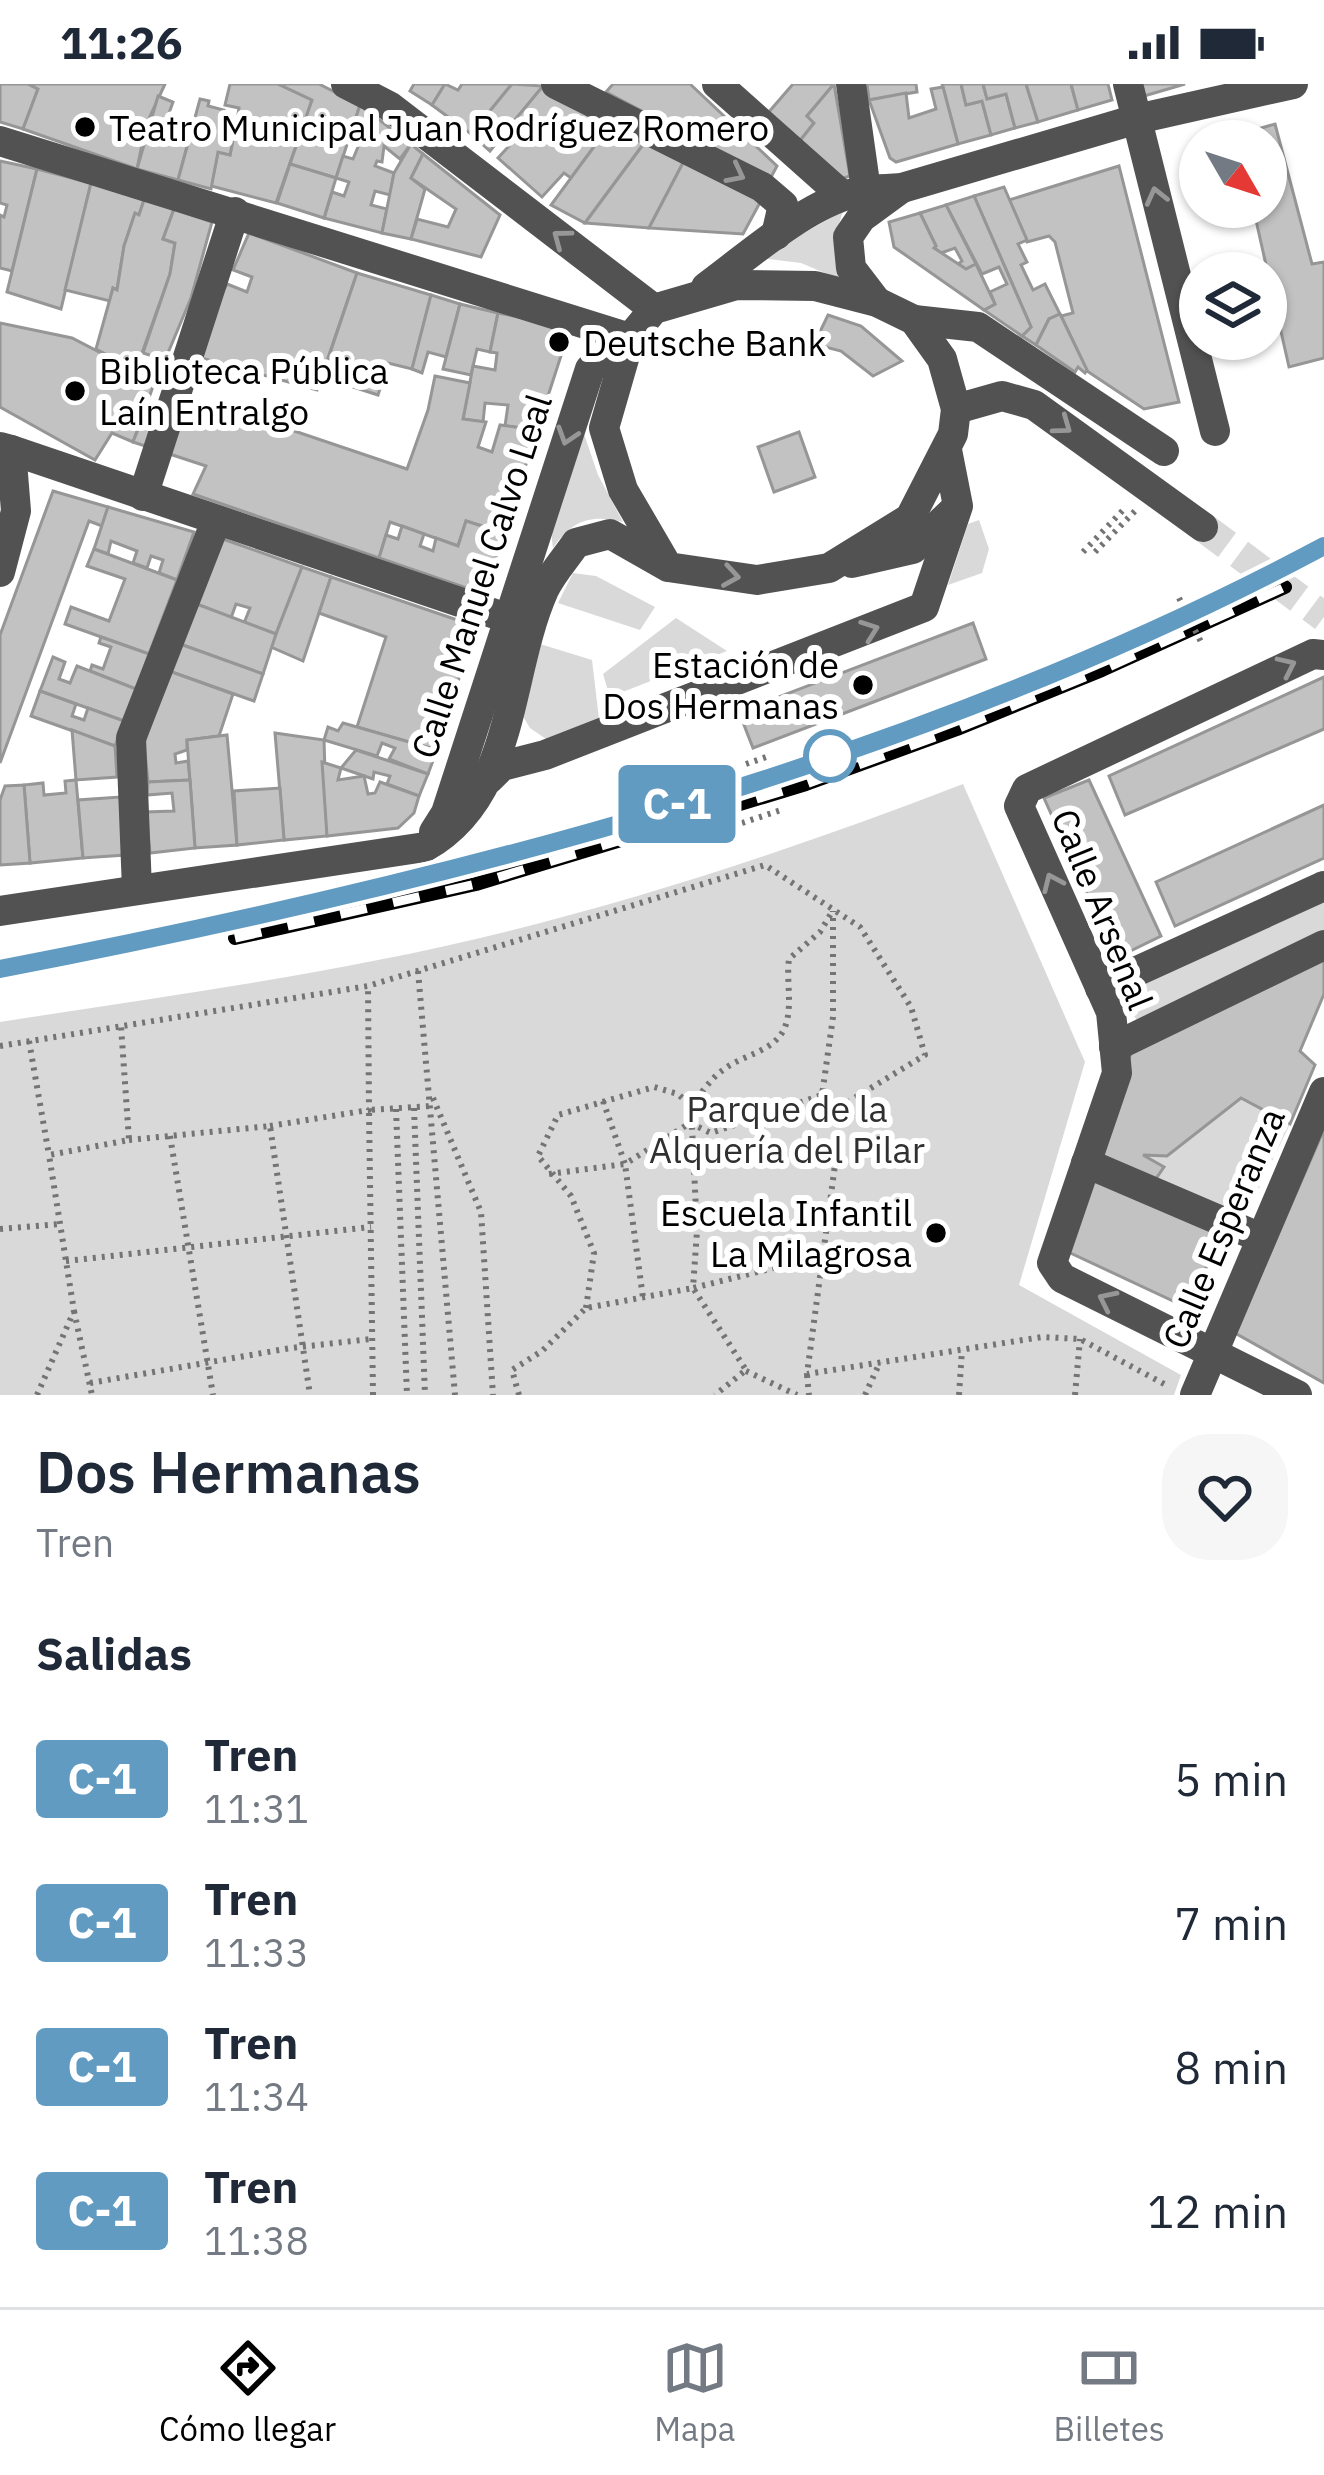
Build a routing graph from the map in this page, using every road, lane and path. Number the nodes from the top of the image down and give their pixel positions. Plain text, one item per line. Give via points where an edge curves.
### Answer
1 (346, 84) edge
2 (556, 84) edge
3 (717, 84) edge
4 (851, 84) edge
5 (1128, 84) edge
6 (1293, 84) edge
7 (1137, 119) junction
8 (0, 141) edge
9 (902, 188) junction
10 (854, 193) junction
11 (235, 212) junction
12 (776, 235) junction
13 (691, 297) junction
14 (877, 302) junction
15 (654, 309) junction
16 (914, 320) junction
17 (629, 341) junction
18 (956, 409) junction
19 (1215, 431) dead end
20 (5, 449) edge
21 (946, 450) junction
22 (1164, 451) dead end
23 (143, 496) junction
24 (1133, 500) dead end
25 (958, 506) junction
26 (1140, 507) dead end
27 (217, 521) junction
28 (1202, 527) tunnel mouth
29 (1083, 552) dead end
30 (1095, 552) dead end
31 (668, 567) junction
32 (829, 568) junction
33 (0, 572) edge
34 (1179, 598) dead end
35 (507, 618) junction
36 (1202, 644) dead end
37 (1324, 655) edge
38 (508, 716) junction
39 (545, 755) junction
40 (770, 756) dead end
41 (746, 764) dead end
42 (489, 779) junction
43 (784, 809) dead end
44 (742, 823) dead end
45 (425, 847) junction
46 (1324, 886) edge
47 (131, 890) junction
48 (0, 899) edge
49 (833, 910) junction
50 (0, 911) edge
51 (1324, 945) edge
52 (418, 971) junction
53 (368, 986) junction
54 (1100, 988) junction
55 (121, 1026) junction
56 (29, 1041) junction
57 (0, 1046) edge
58 (1114, 1047) junction
59 (429, 1089) junction
60 (1324, 1092) edge
61 (603, 1101) junction
62 (431, 1106) junction
63 (691, 1106) junction
64 (414, 1108) junction
65 (396, 1109) junction
66 (369, 1110) junction
67 (690, 1123) junction
68 (270, 1126) junction
69 (170, 1136) junction
70 (129, 1140) junction
71 (49, 1155) junction
72 (1086, 1163) junction
73 (625, 1164) junction
74 (550, 1174) junction
75 (60, 1224) junction
76 (371, 1227) junction
77 (0, 1229) edge
78 (286, 1233) junction
79 (1261, 1238) junction
80 (822, 1256) junction
81 (66, 1261) junction
82 (693, 1288) junction
83 (643, 1298) junction
84 (586, 1308) junction
85 (74, 1311) junction
86 (372, 1339) junction
87 (1080, 1339) junction
88 (303, 1347) junction
89 (962, 1349) junction
90 (1213, 1351) junction
91 (880, 1362) junction
92 (205, 1363) junction
93 (746, 1370) junction
94 (807, 1374) junction
95 (90, 1383) junction
96 (37, 1395) edge
97 (92, 1395) edge
98 (213, 1395) edge
99 (310, 1395) edge
100 (373, 1395) edge
101 (407, 1395) edge
102 (424, 1395) edge
103 (455, 1395) edge
104 (493, 1395) edge
105 (519, 1395) edge
106 (716, 1395) edge
107 (797, 1395) edge
108 (808, 1395) edge
109 (865, 1395) edge
110 (959, 1395) edge
111 (1076, 1395) edge
112 (1165, 1395) edge
113 (1195, 1395) edge
114 (1297, 1395) edge

15 -> 1 street via 389,106
2 -> 12 street via 762,187 783,206
3 - 10 street
4 - 10 street
5 - 7 street
6 - 7 street
7 - 9 street
19 -> 7 street
8 - 11 street
9 - 10 street
9 - 14 street via 848,237 851,268
10 - 12 street
11 - 17 street
11 - 23 street
12 - 13 street
13 - 14 street via 736,285 815,286
13 - 15 street
14 - 16 street
15 - 17 street
16 - 18 street via 942,358
16 - 22 street via 979,327
17 - 31 street via 604,428 623,490
17 -> 35 street, Calle Manuel Calvo Leal via 590,369
18 - 21 street
18 -> 28 street via 1002,396 1034,405
20 - 23 street
20 - 33 street via 16,511
21 - 25 street
21 - 32 street via 910,518
23 - 27 street
24 - 29 path
25 - 32 street via 913,549
39 -> 25 street via 924,607
26 - 30 path
27 - 35 street
27 - 47 street via 131,738
31 -> 32 street via 758,580
31 - 38 street, Calle Manuel Calvo Leal via 610,534 576,543 545,589
34 - 36 path, bridge
35 - 38 street via 498,698
35 - 45 street, Calle Manuel Calvo Leal via 446,813
54 -> 37 street, Calle Arsenal via 1018,806 1027,789
38 - 39 street
38 - 42 street, Calle Manuel Calvo Leal
39 - 42 street via 502,766
40 - 41 path
42 - 45 street, Calle Manuel Calvo Leal via 450,832
43 - 44 path
45 - 47 street
46 - 54 street
47 - 48 street
47 - 50 street
49 - 52 path via 765,865
49 - 63 path via 789,959 784,1029 768,1048 718,1073
49 - 67 path via 833,1017 822,1095 711,1133
49 - 80 path via 860,927 911,1007 925,1055 842,1106
51 - 58 street
52 - 53 path
52 - 59 path
53 - 55 path
53 - 66 path
54 - 58 street, Calle Arsenal
55 - 56 path
55 - 70 path
56 - 57 path
56 - 71 path
58 - 72 street, Calle Arsenal via 1117,1073
59 - 62 path
59 - 104 path via 481,1212
60 - 79 street, Calle Esperanza
61 - 63 path via 654,1087
61 - 73 path
61 - 74 path via 557,1114 538,1156
62 - 64 path
62 - 103 path
63 - 67 path
64 - 65 path
64 - 102 path
65 - 66 path
65 - 101 path
66 - 68 path
66 - 76 path
67 - 73 path
67 - 82 path
68 - 69 path
68 - 78 path
69 - 70 path
69 - 92 path
70 - 71 path
71 - 75 path
72 - 79 street
90 -> 72 street, Calle Arsenal via 1062,1278 1052,1263
73 - 74 path
73 - 83 path
74 - 84 path via 571,1196 594,1253
75 - 77 path
75 - 81 path
76 - 78 path
76 - 86 path
78 - 81 path
78 - 88 path
79 - 90 street, Calle Esperanza
80 - 82 path
80 - 94 path
81 - 85 path
82 - 83 path
82 - 93 path
83 - 84 path
84 - 105 path via 512,1370
85 - 95 path
85 - 96 path
86 - 88 path
86 - 100 path
87 - 89 path
87 - 111 path
87 - 112 path via 1168,1384
88 - 92 path
88 - 99 path
89 - 91 path
89 - 110 path
90 - 113 street, Calle Esperanza
90 - 114 street
91 - 94 path
91 - 109 path
92 - 95 path
92 - 98 path
93 - 106 path
93 - 107 path
94 - 108 path
95 - 97 path

